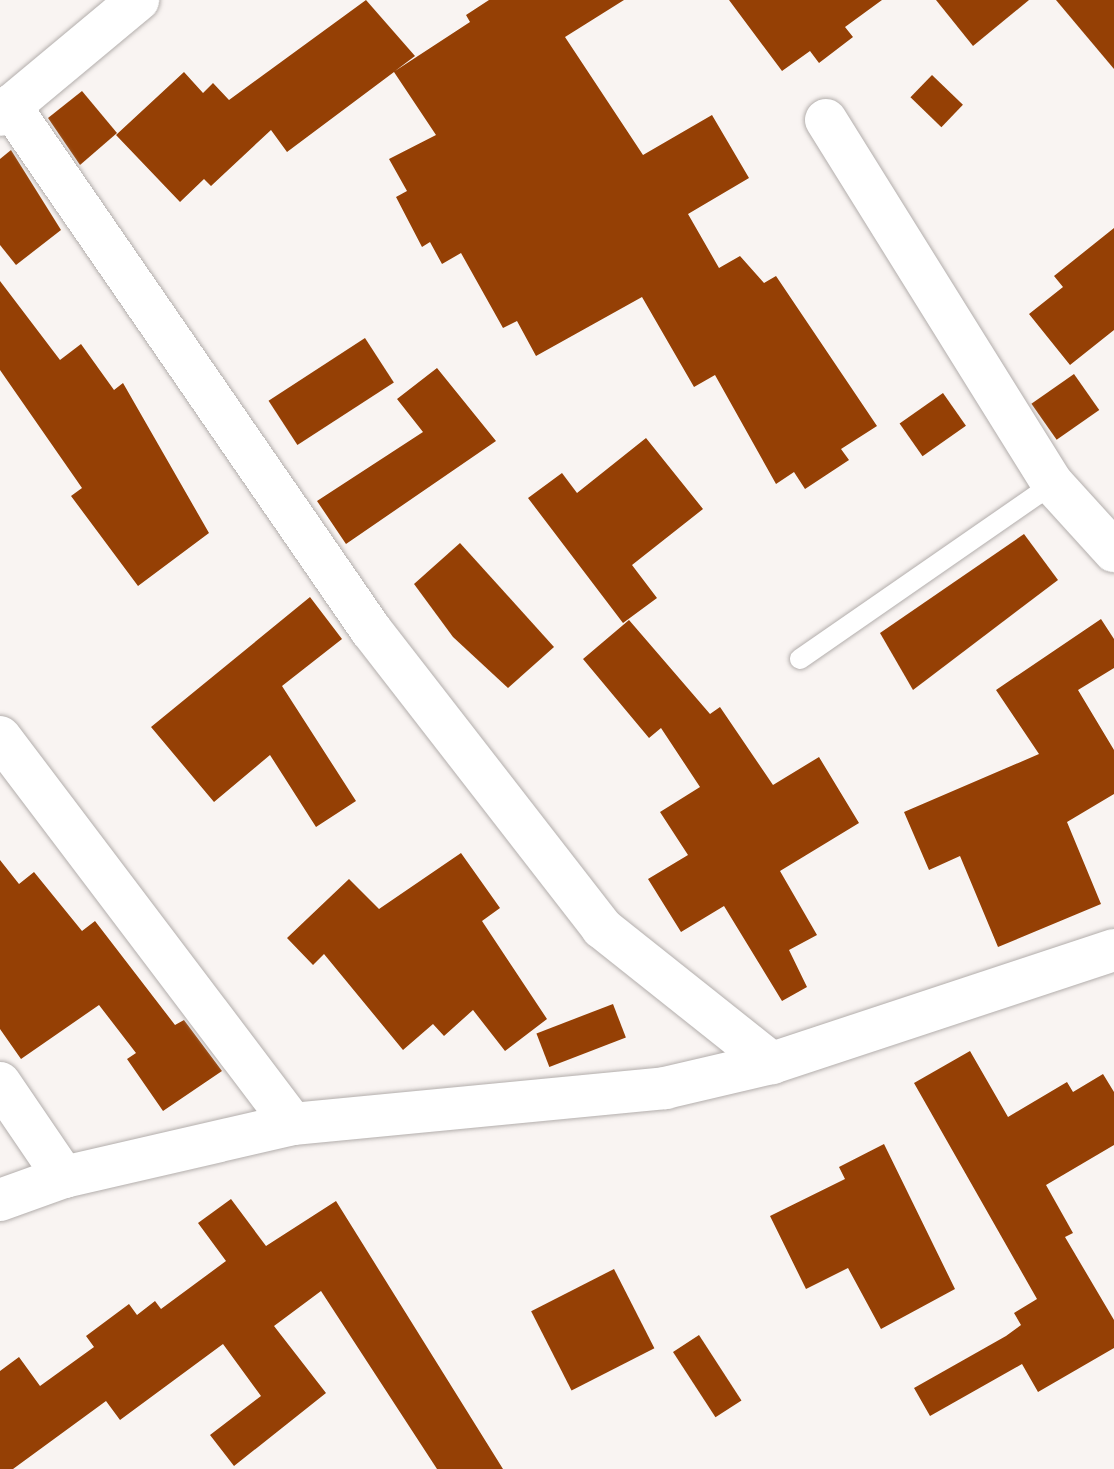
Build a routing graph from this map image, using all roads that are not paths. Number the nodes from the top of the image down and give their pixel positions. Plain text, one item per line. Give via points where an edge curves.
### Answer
1 (138, 0) edge
2 (5, 111) edge
3 (826, 120) dead end
4 (1053, 484) junction
5 (1114, 551) edge
6 (800, 659) dead end
7 (0, 737) edge
8 (1114, 950) edge
9 (772, 1063) junction
10 (0, 1083) edge
11 (293, 1124) junction
12 (64, 1177) junction
13 (0, 1200) edge

1 - 2 street
2 - 9 street via 371,630 602,928
3 - 4 street
4 - 5 street
4 - 6 lane
7 - 11 street
8 - 9 street
9 - 11 street via 665,1088
10 - 12 street
11 - 12 street
12 - 13 street

